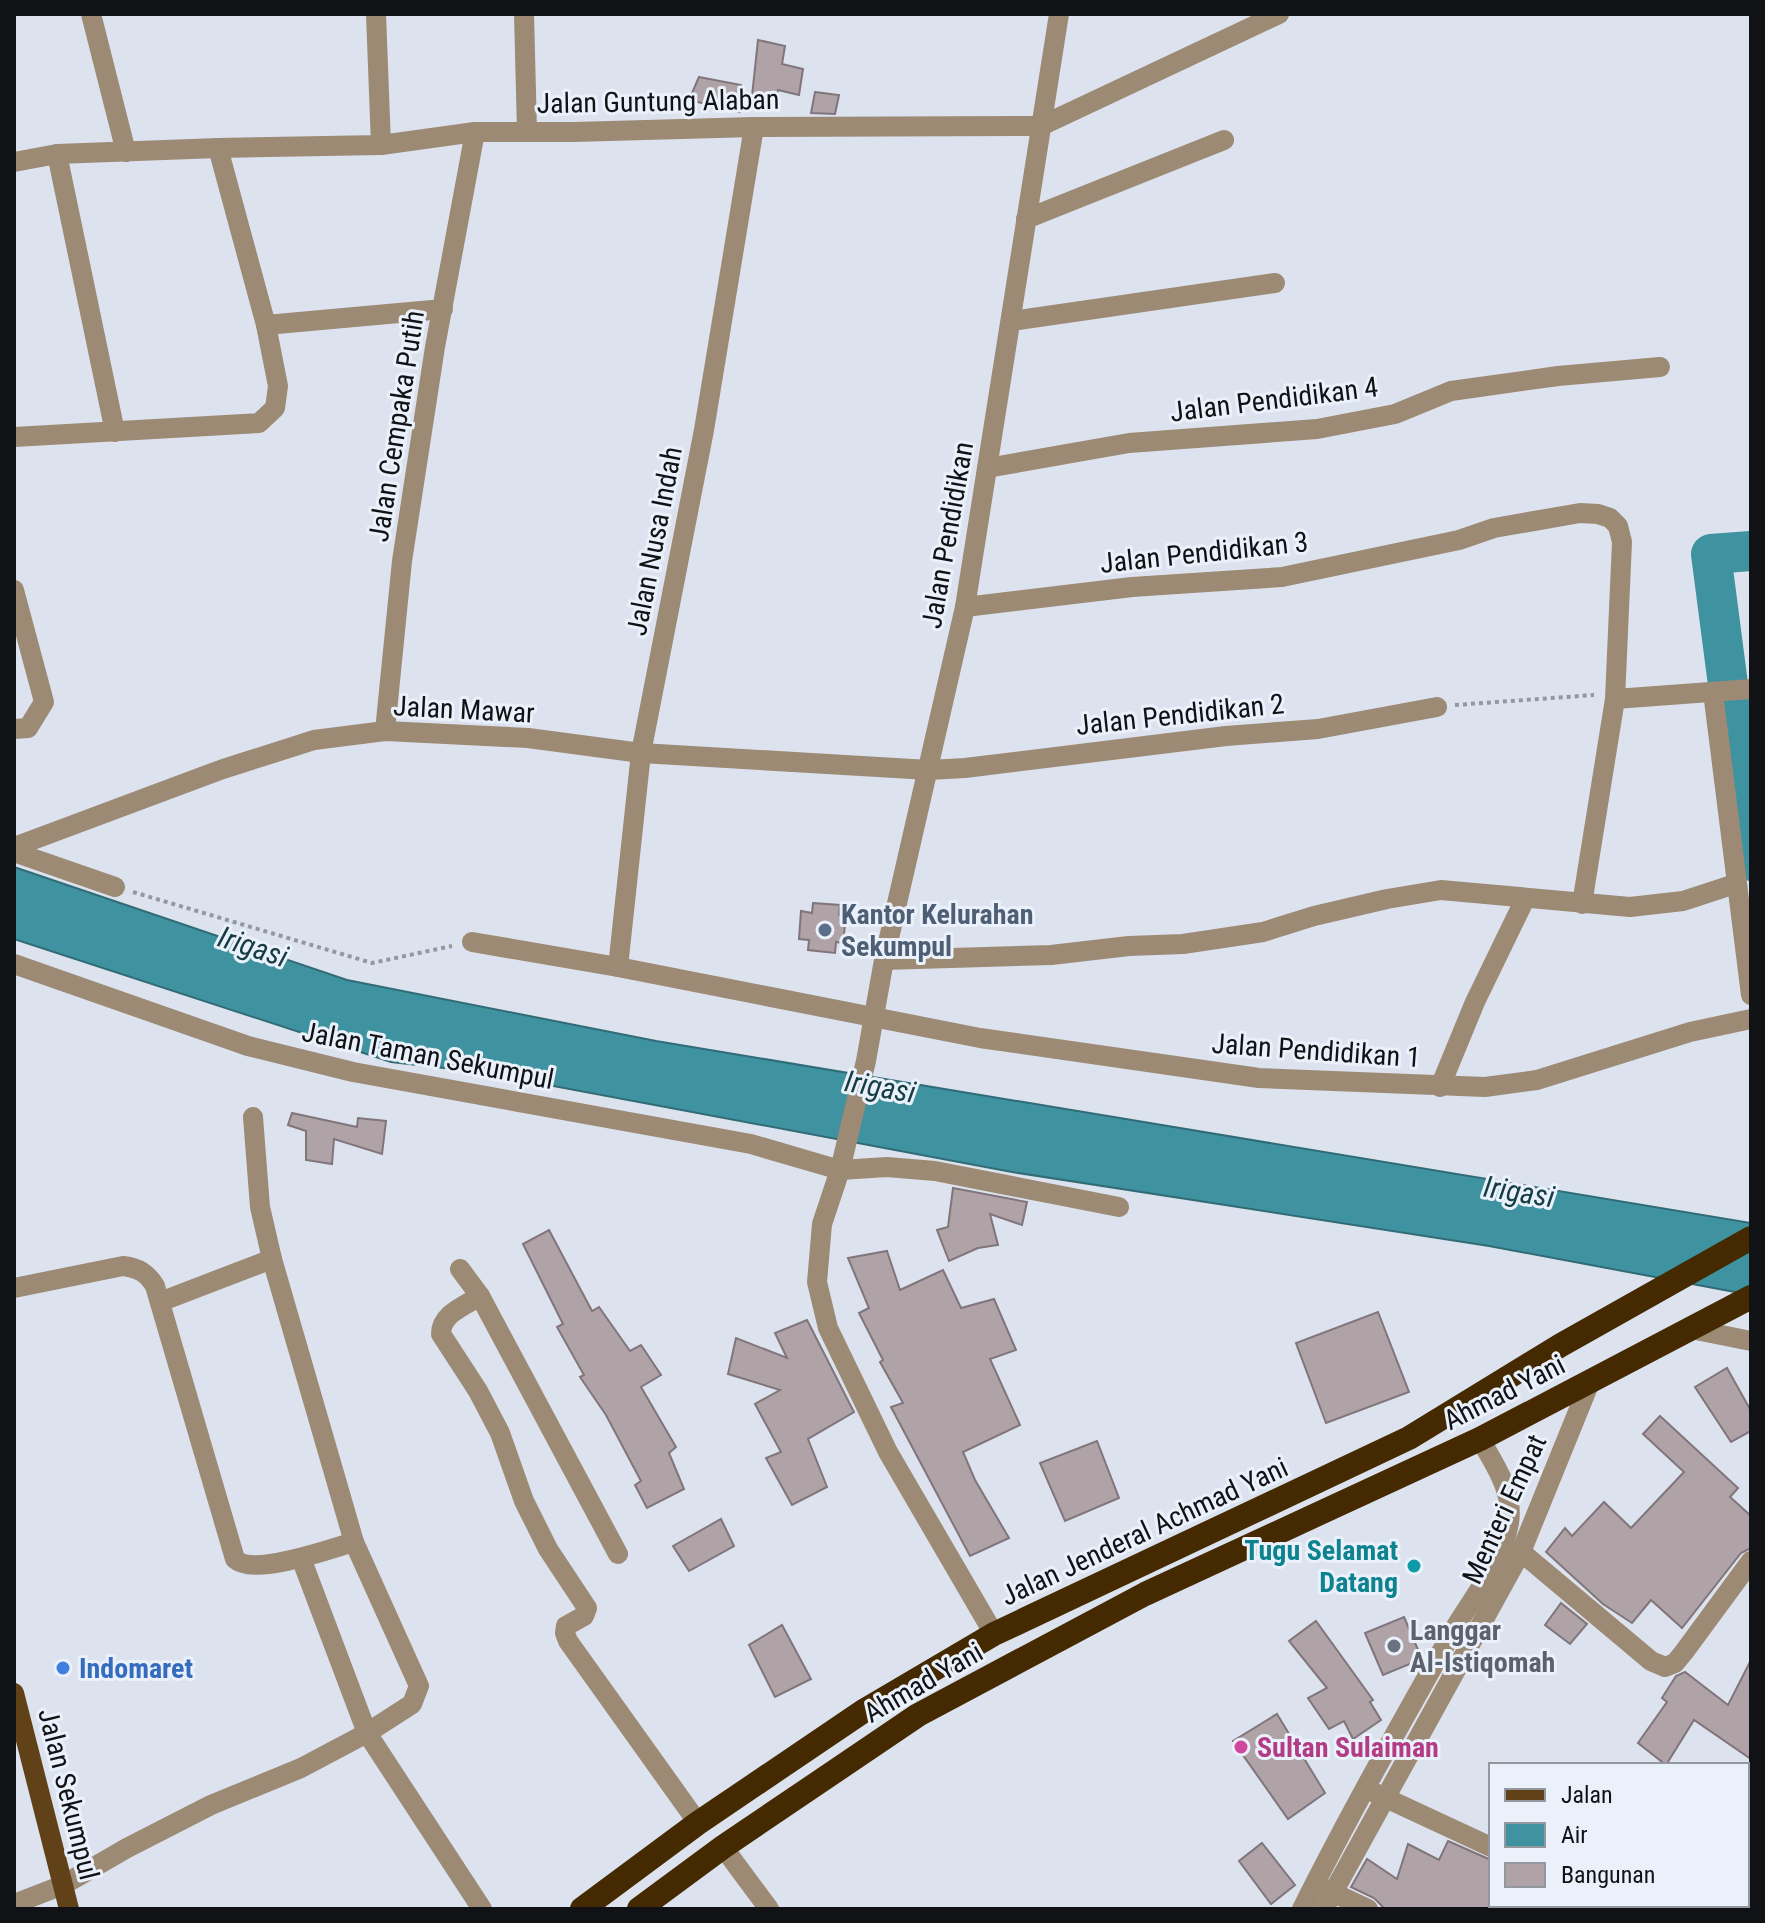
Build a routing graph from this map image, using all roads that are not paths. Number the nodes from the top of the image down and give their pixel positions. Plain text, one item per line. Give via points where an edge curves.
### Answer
1 (91, 14) edge
2 (376, 14) edge
3 (524, 14) edge
4 (1059, 14) edge
5 (1279, 14) edge
6 (1041, 126) junction
7 (754, 127) junction
8 (475, 132) junction
9 (527, 132) junction
10 (1224, 140) dead end
11 (381, 145) junction
12 (218, 148) junction
13 (126, 152) junction
14 (57, 154) junction
15 (14, 162) edge
16 (1026, 219) junction
17 (1275, 283) dead end
18 (443, 309) junction
19 (1011, 321) junction
20 (266, 325) junction
21 (1660, 367) dead end
22 (115, 432) junction
23 (14, 437) edge
24 (987, 468) junction
25 (14, 590) edge
26 (965, 607) junction
27 (1729, 691) edge
28 (1616, 696) junction
29 (1437, 707) road end
30 (14, 729) edge
31 (385, 731) junction
32 (641, 753) junction
33 (929, 770) junction
34 (14, 849) edge
35 (1735, 884) junction
36 (115, 887) road end
37 (1525, 899) junction
38 (1582, 904) junction
39 (472, 942) road end
40 (884, 960) junction
41 (14, 964) edge
42 (618, 967) junction
43 (1751, 995) edge
44 (872, 1019) junction
45 (1751, 1019) edge
46 (1440, 1087) junction
47 (253, 1117) dead end
48 (843, 1160) junction
49 (1119, 1207) dead end
50 (1751, 1238) edge
51 (272, 1259) junction
52 (460, 1269) dead end
53 (14, 1288) edge
54 (480, 1296) junction
55 (160, 1302) junction
56 (1741, 1302) edge
57 (1691, 1329) junction
58 (1751, 1341) edge
59 (1590, 1382) junction
60 (1480, 1439) junction
61 (1262, 1509) junction
62 (1205, 1535) junction
63 (1270, 1536) junction
64 (354, 1542) junction
65 (1521, 1552) junction
66 (618, 1554) dead end
67 (301, 1558) junction
68 (1217, 1561) junction
69 (1751, 1561) edge
70 (994, 1634) junction
71 (1464, 1634) junction
72 (14, 1693) edge
73 (367, 1733) junction
74 (1376, 1793) junction
75 (698, 1823) junction
76 (1489, 1846) edge
77 (723, 1847) junction
78 (63, 1885) junction
79 (1323, 1895) edge
80 (14, 1904) edge
81 (69, 1909) edge
82 (482, 1909) edge
83 (582, 1909) edge
84 (639, 1909) edge
85 (769, 1909) edge
86 (1302, 1909) edge
87 (1368, 1909) edge

1 - 13 street
2 - 11 street
3 - 9 street
4 - 6 street, Jalan Pendidikan
5 - 6 street, Jalan Guntung Alaban
6 - 7 street, Jalan Guntung Alaban
6 - 16 street, Jalan Pendidikan
7 - 9 street, Jalan Guntung Alaban
7 - 32 street, Jalan Nusa Indah via 704,430
8 - 9 street, Jalan Guntung Alaban
8 - 11 street, Jalan Guntung Alaban
8 - 18 street, Jalan Cempaka Putih
10 - 16 street
11 - 12 street, Jalan Guntung Alaban
12 - 13 street, Jalan Guntung Alaban
12 - 20 street
13 - 14 street, Jalan Guntung Alaban
14 - 15 street, Jalan Guntung Alaban
14 - 22 street
16 - 19 street, Jalan Pendidikan
17 - 19 street
18 - 20 street
18 - 31 street, Jalan Cempaka Putih via 402,561
19 - 24 street, Jalan Pendidikan
20 - 22 street via 278,386 275,408 259,423
21 - 24 street, Jalan Pendidikan 4 via 1451,391 1395,414 1317,429 1129,443
22 - 23 street
24 - 26 street, Jalan Pendidikan
25 - 30 street via 44,702 28,728
26 - 28 street, Jalan Pendidikan 3 via 1132,587 1282,577 1494,528 1598,514 1618,526 1622,542
26 - 33 street, Jalan Pendidikan
27 - 28 street
27 - 35 street
28 - 38 street
29 - 33 street, Jalan Pendidikan 2 via 1318,729
31 - 32 street, Jalan Mawar via 528,738
31 - 34 street, Jalan Mawar via 314,740
32 - 33 street, Jalan Mawar
32 - 42 street, Jalan Nusa Indah
33 - 40 street, Jalan Pendidikan
34 - 36 street
35 - 38 street via 1683,901 1630,907
35 - 43 street
37 - 38 street
37 - 40 street via 1441,890 1372,902 1263,932 1183,944
37 - 46 street
39 - 42 street, Jalan Pendidikan 1
40 - 44 street, Jalan Pendidikan
41 - 48 street, Jalan Taman Sekumpul via 248,1046 353,1072
42 - 44 street, Jalan Pendidikan 1
44 - 46 street, Jalan Pendidikan 1 via 1259,1078
44 - 48 street, Jalan Pendidikan
45 - 46 street, Jalan Pendidikan 1 via 1690,1032 1537,1080
47 - 51 street via 260,1207
48 - 49 street, Jalan Taman Sekumpul via 935,1171
48 - 70 street, Jalan Pendidikan via 822,1224 817,1282 828,1328 888,1452
50 - 61 highway, Jalan Jenderal Achmad Yani via 1409,1438
51 - 55 street
51 - 64 street
52 - 54 street
53 - 55 street via 123,1266 149,1276
54 - 66 street
54 - 75 street via 446,1317 441,1334 500,1433 548,1549 587,1608 584,1616 566,1626 568,1641
55 - 67 street via 231,1552 239,1564 248,1566
56 - 57 highway, Ahmad Yani
57 - 58 street
57 - 59 highway, Ahmad Yani
59 - 60 highway, Ahmad Yani
59 - 65 street, Menteri Empat
60 - 63 highway, Ahmad Yani
60 - 71 street, Menteri Empat via 1501,1475 1510,1502 1509,1524
61 - 62 highway, Jalan Jenderal Achmad Yani
61 - 63 highway
62 - 68 highway
62 - 70 highway, Jalan Jenderal Achmad Yani
63 - 68 highway, Ahmad Yani
64 - 67 street
64 - 73 street via 419,1686 412,1704
65 - 69 street via 1651,1661 1665,1667 1675,1663
65 - 71 street, Menteri Empat
67 - 73 street
68 - 77 highway, Ahmad Yani via 918,1715
70 - 75 highway, Jalan Jenderal Achmad Yani via 865,1710
71 - 74 street, Menteri Empat
72 - 78 main road, Jalan Sekumpul
73 - 78 street via 301,1768 211,1805
73 - 82 street
74 - 76 street
74 - 79 street, Menteri Empat
75 - 83 highway, Jalan Jenderal Achmad Yani
77 - 84 highway, Ahmad Yani
77 - 85 street
78 - 80 street
78 - 81 main road, Jalan Sekumpul
79 - 86 street, Menteri Empat
79 - 87 street

